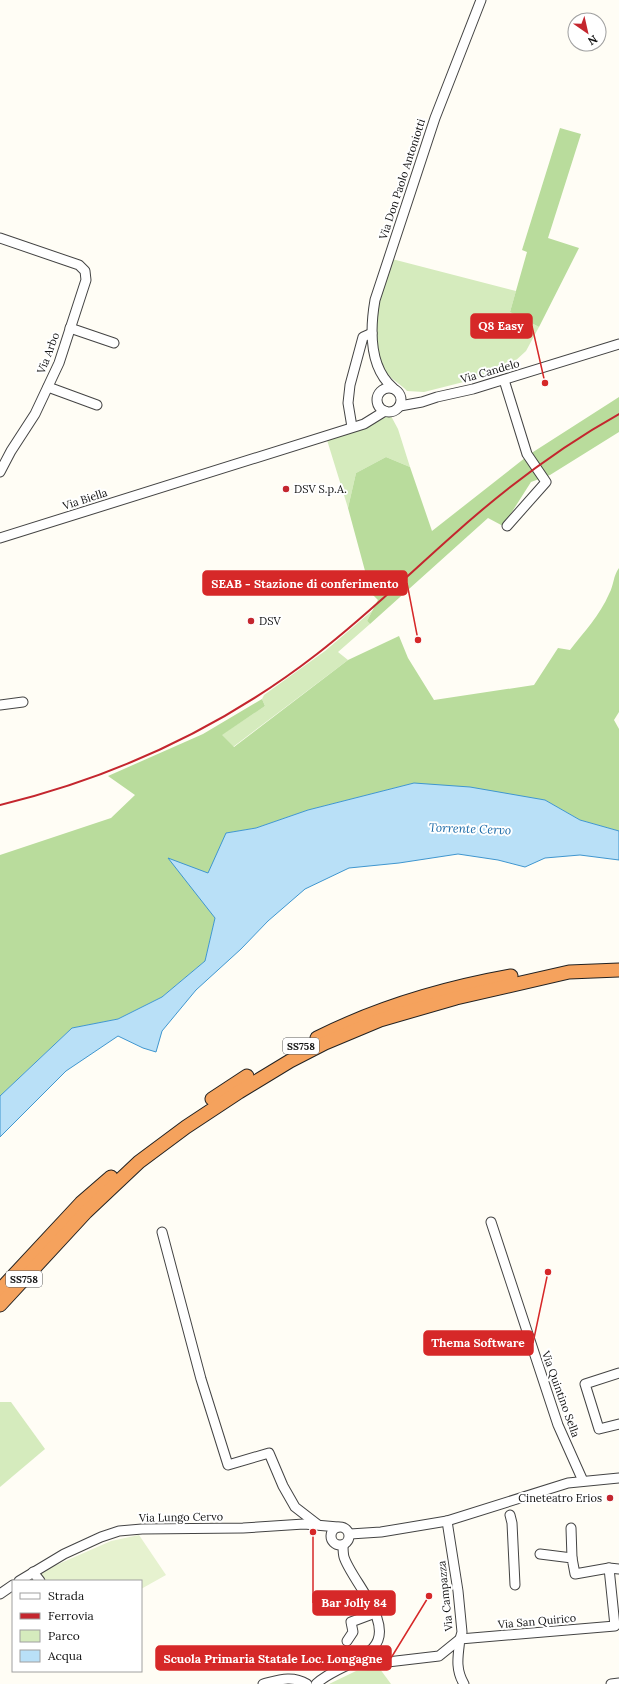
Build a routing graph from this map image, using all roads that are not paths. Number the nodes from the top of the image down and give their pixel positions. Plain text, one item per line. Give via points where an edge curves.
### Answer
1 (481, 0) edge
2 (0, 238) edge
3 (70, 328) junction
4 (367, 333) junction
5 (114, 343) dead end
6 (619, 344) edge
7 (379, 370) junction
8 (504, 380) junction
9 (48, 387) junction
10 (393, 388) junction
11 (380, 392) junction
12 (400, 395) junction
13 (437, 397) junction
14 (377, 401) junction
15 (97, 405) dead end
16 (400, 406) junction
17 (385, 411) junction
18 (352, 427) junction
19 (0, 472) edge
20 (507, 526) dead end
21 (0, 538) edge
22 (23, 702) dead end
23 (0, 705) edge
24 (619, 963) edge
25 (619, 970) edge
26 (491, 1222) dead end
27 (162, 1232) dead end
28 (0, 1290) edge
29 (0, 1305) edge
30 (619, 1373) edge
31 (619, 1424) edge
32 (619, 1478) edge
33 (583, 1481) junction
34 (510, 1515) dead end
35 (447, 1520) junction
36 (322, 1525) junction
37 (338, 1527) junction
38 (571, 1528) dead end
39 (350, 1534) junction
40 (331, 1537) junction
41 (343, 1545) junction
42 (540, 1554) dead end
43 (572, 1558) junction
44 (608, 1568) junction
45 (619, 1569) edge
46 (33, 1572) junction
47 (21, 1580) edge
48 (39, 1580) edge
49 (515, 1584) dead end
50 (12, 1586) edge
51 (0, 1594) edge
52 (375, 1613) junction
53 (617, 1626) edge
54 (460, 1639) junction
55 (347, 1641) dead end
56 (365, 1655) junction
57 (619, 1683) edge
58 (263, 1684) edge
59 (307, 1684) edge
60 (316, 1684) edge
61 (464, 1684) edge
62 (611, 1684) edge

1 - 4 street, Via Don Paolo Antoniotti via 435,118 375,300
2 - 3 street, Via Arbo via 80,265 85,271 86,280
3 - 5 street, Via Arbo
3 - 9 street, Via Arbo
4 - 7 street, Via Don Paolo Antoniotti
4 - 18 street via 350,384 348,403
6 - 8 street, Via Candelo
7 - 10 street, Via Don Paolo Antoniotti
7 - 11 street, Via Don Paolo Antoniotti
8 - 13 street, Via Candelo
8 - 20 street via 527,454 546,482
9 - 15 street, Via Arbo
9 - 19 street, Via Arbo
10 - 11 street via 386,388
10 - 12 street
11 - 14 street
12 - 13 street, Via Candelo via 418,398
12 - 16 street
13 - 16 street, Via Candelo
14 - 17 street via 379,407
14 - 18 street via 375,409
16 - 17 street via 395,410
17 - 18 street via 364,424
18 - 21 street, Via Biella
22 - 23 street
24 - 28 highway, SS758 via 566,967 452,988 351,1021 285,1054 189,1115 136,1155 81,1203
25 - 29 highway, SS758 via 569,972 456,998 380,1020 290,1061 186,1127 139,1162 86,1212
26 - 33 street, Via Quintino Sella via 558,1425
27 - 36 street via 200,1379 228,1465 269,1453 283,1486 296,1506
30 - 31 street via 585,1384 598,1429
32 - 33 street
33 - 35 street via 568,1483
34 - 49 street
35 - 39 street via 381,1532
35 - 54 street, Via Campazza via 458,1591 462,1632
36 - 37 street, Via Lungo Cervo
36 - 40 street
36 - 46 street, Via Lungo Cervo via 119,1531 64,1554
37 - 39 street via 344,1527
37 - 40 street
38 - 43 street
39 - 41 street via 348,1542
40 - 41 street via 337,1544
41 - 52 street via 344,1558
42 - 43 street
43 - 44 street via 575,1574
44 - 45 street
44 - 53 street, Via San Quirico
46 - 47 street, Via Lungo Cervo
46 - 48 street
50 - 51 street
52 - 55 street via 351,1622 353,1632
52 - 56 street via 379,1629 378,1643
53 - 54 street, Via San Quirico
54 - 56 street, Via Campazza via 438,1656 379,1663
54 - 61 street via 458,1667
56 - 60 street via 325,1676
57 - 62 street
58 - 59 street via 286,1678 301,1680

